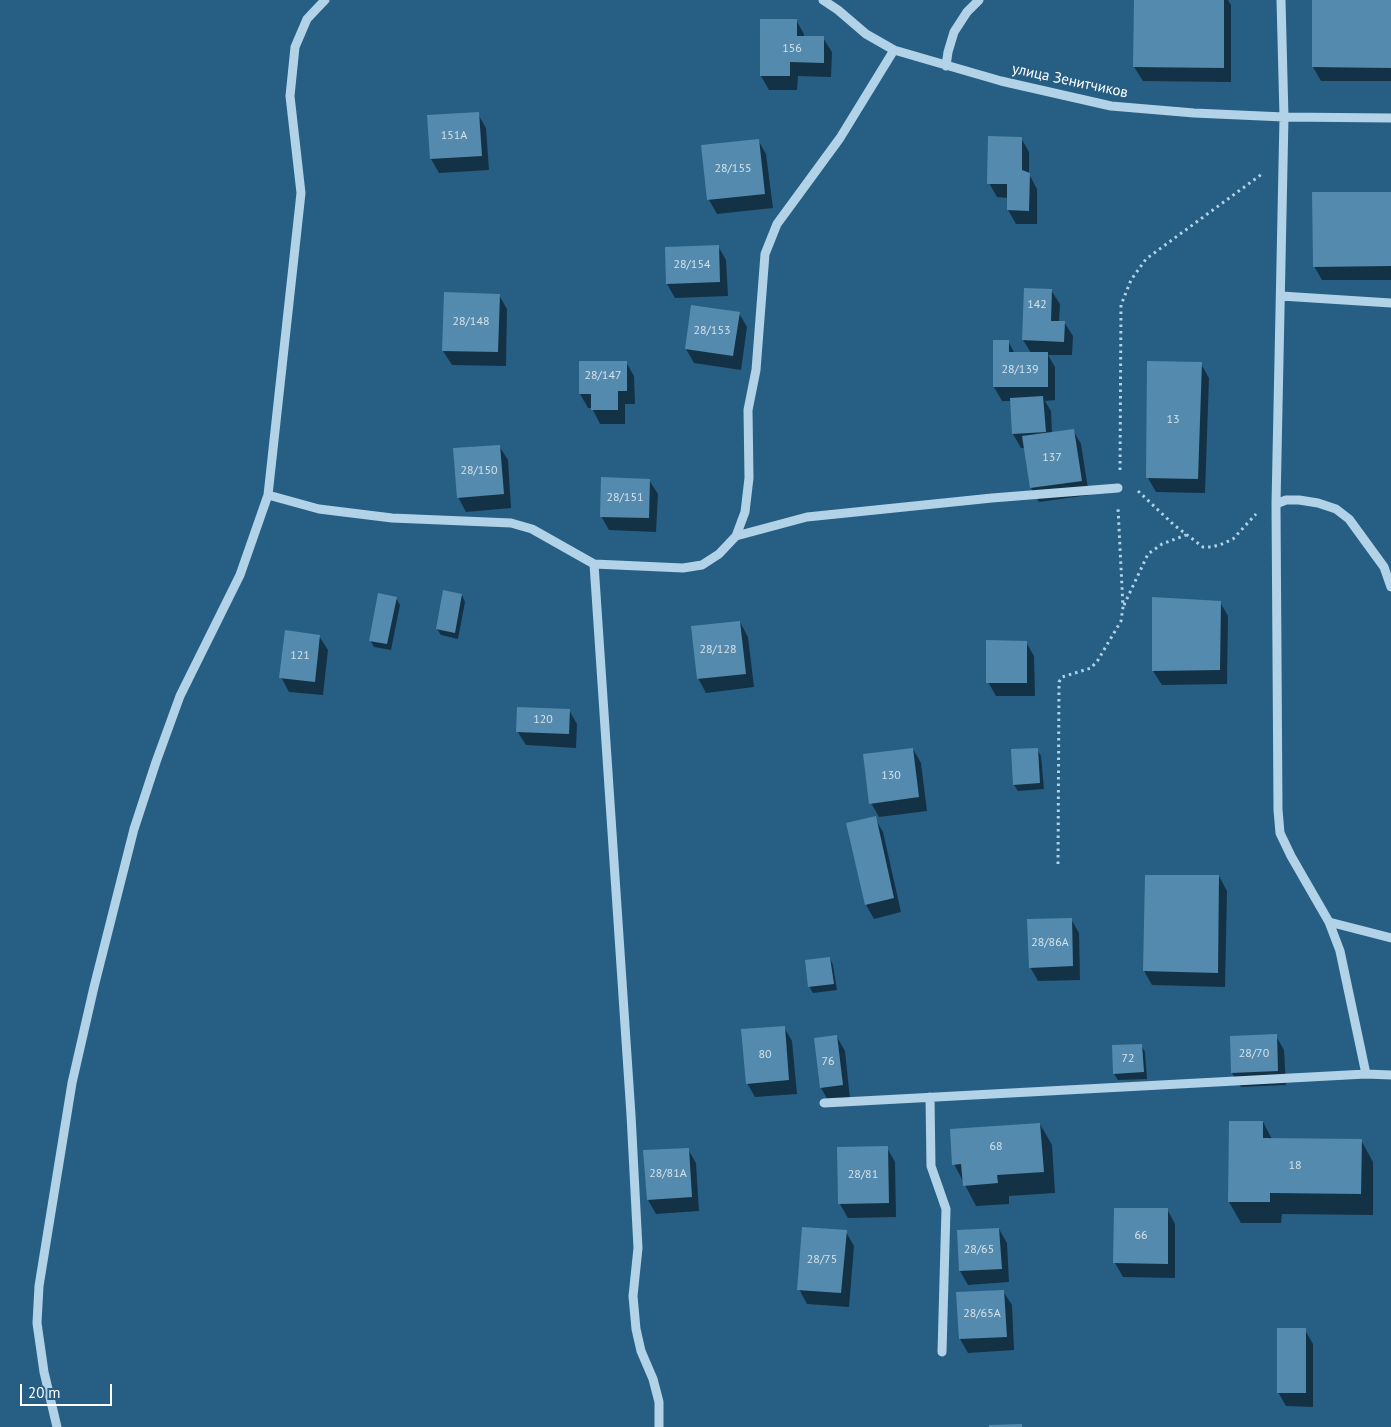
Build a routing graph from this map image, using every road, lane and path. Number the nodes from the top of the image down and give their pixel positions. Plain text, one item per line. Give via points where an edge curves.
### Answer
1 (324, 0) edge
2 (823, 0) edge
3 (978, 0) edge
4 (1281, 0) edge
5 (894, 50) junction
6 (946, 66) junction
7 (1284, 117) junction
8 (1391, 118) edge
9 (1281, 296) junction
10 (1391, 303) edge
11 (1134, 487) dead end
12 (1118, 488) dead end
13 (268, 495) junction
14 (1276, 504) junction
15 (1186, 535) junction
16 (736, 536) junction
17 (594, 564) junction
18 (1391, 587) edge
19 (1123, 607) dead end
20 (1329, 922) junction
21 (1391, 938) edge
22 (1366, 1074) junction
23 (1391, 1075) edge
24 (930, 1097) junction
25 (824, 1103) dead end
26 (942, 1352) dead end
27 (57, 1427) edge
28 (659, 1427) edge

1 - 13 street via 308,18 295,47 290,96 300,193
2 - 5 street, улица Зенитчиков via 866,34
3 - 6 street via 954,32
4 - 7 street
5 - 6 street, улица Зенитчиков
5 - 16 street via 840,138 777,224 765,254 756,370 748,410 749,478 745,512
6 - 7 street, улица Зенитчиков via 1111,106
7 - 8 street, улица Зенитчиков
7 - 9 street
9 - 10 street
9 - 14 street
11 - 15 path
12 - 16 street via 807,517
13 - 17 street via 319,510 392,518 512,523 532,529
13 - 27 street via 240,575 180,696 156,762 134,828 74,1074 39,1286 37,1323
14 - 15 path via 1252,517 1222,544 1203,547
14 - 18 street via 1299,500 1336,509 1349,519 1384,567
14 - 20 street via 1280,833
15 - 19 path via 1162,544 1148,554
16 - 17 street via 719,554 702,565 683,568
17 - 28 street via 638,1248 633,1296 641,1350 659,1402
20 - 21 street
20 - 22 street via 1340,950
22 - 23 street
22 - 24 street
24 - 25 street
24 - 26 street via 931,1166 946,1208

